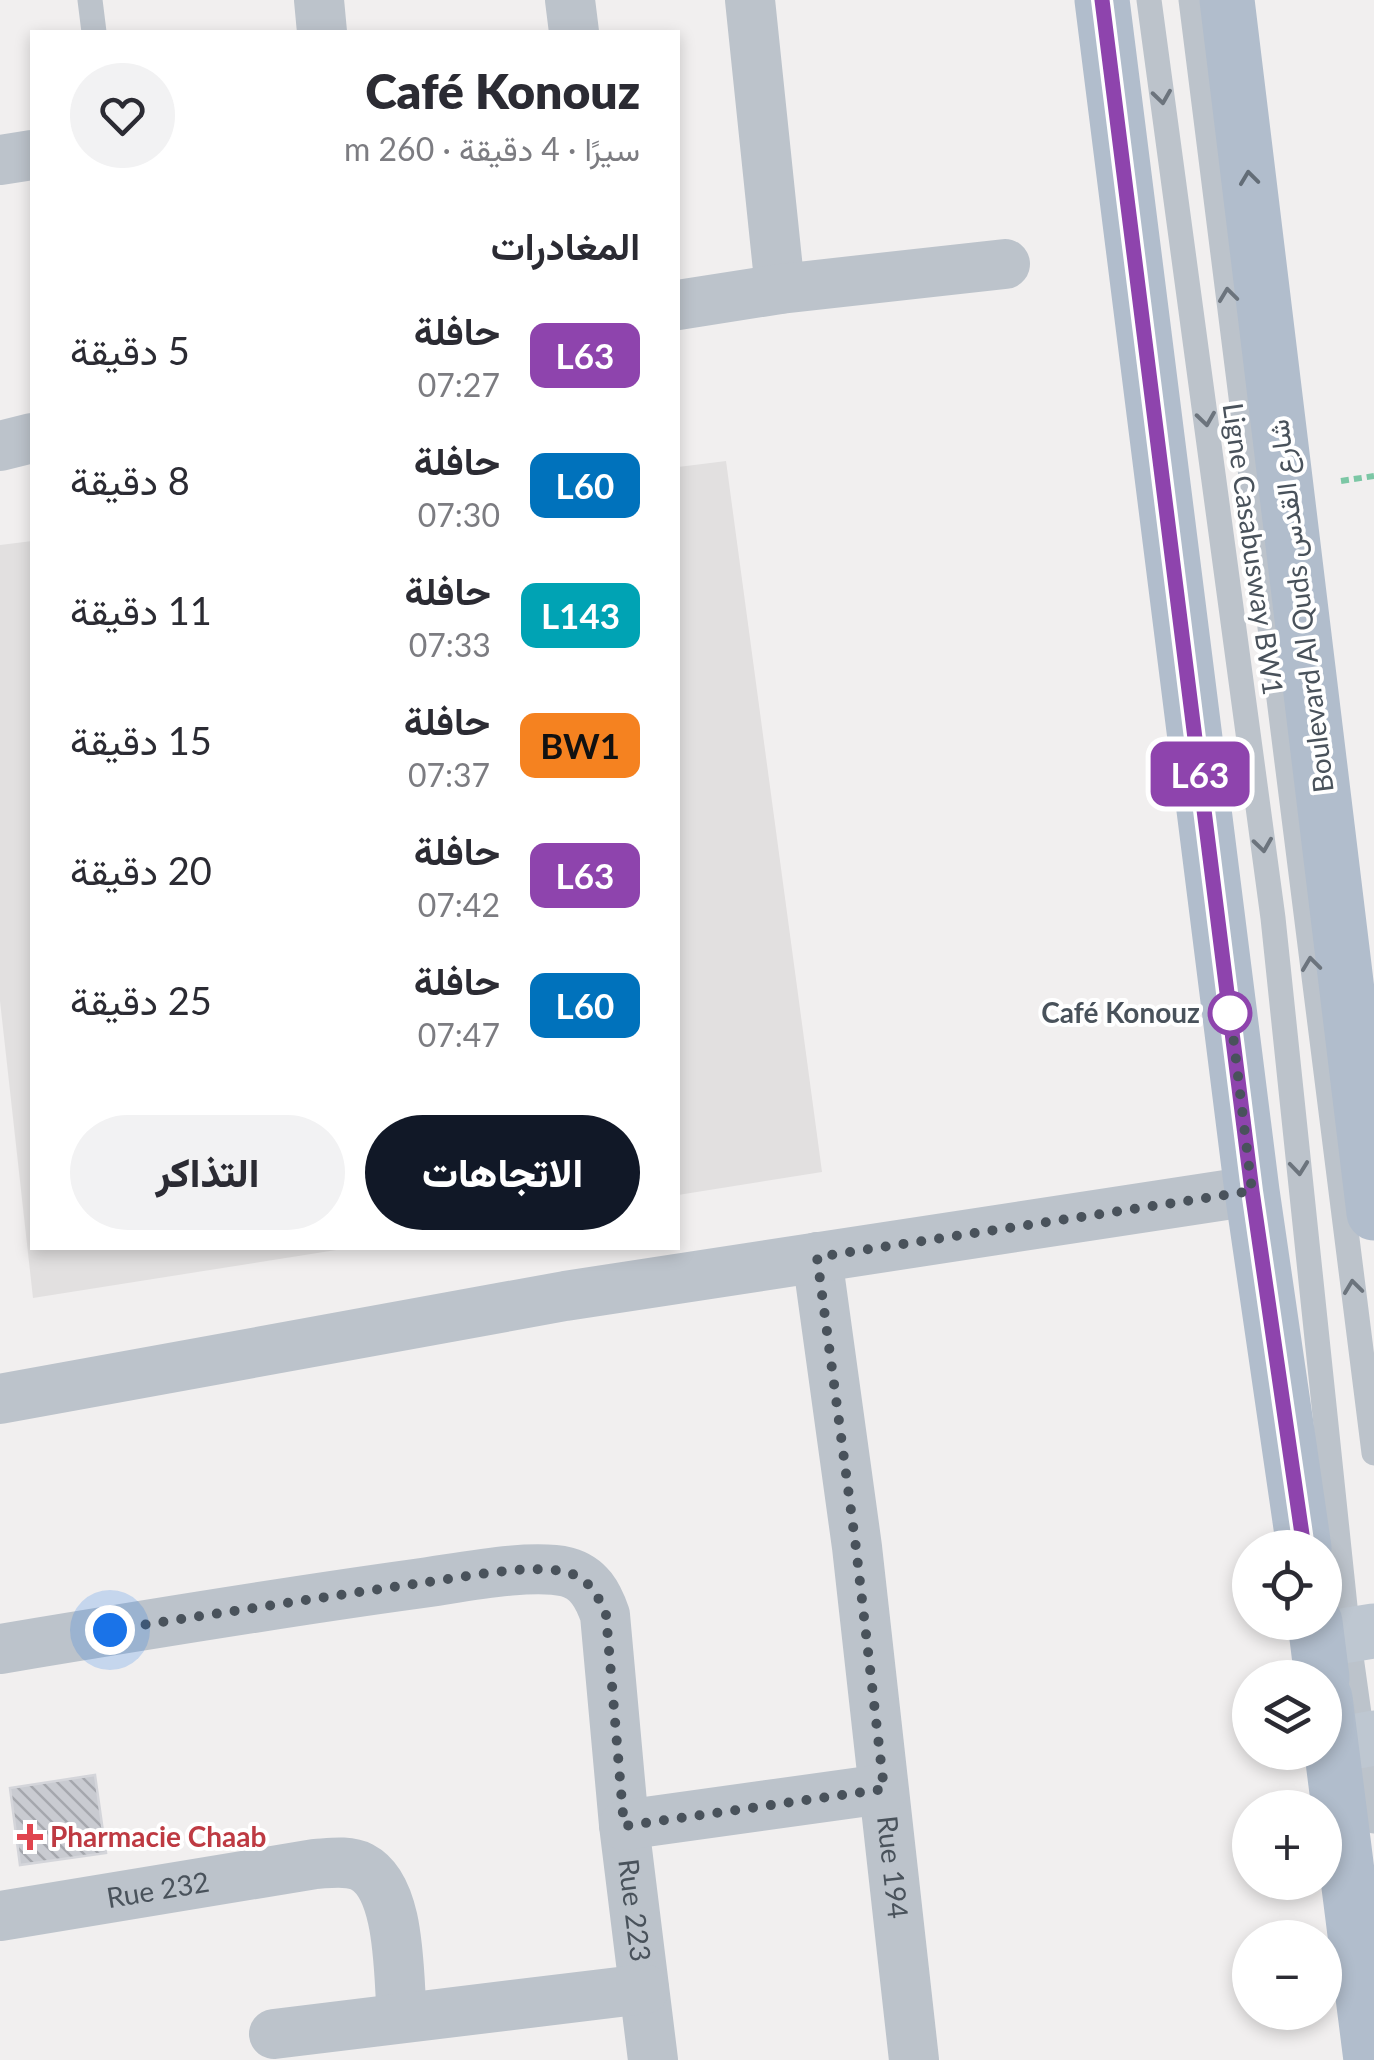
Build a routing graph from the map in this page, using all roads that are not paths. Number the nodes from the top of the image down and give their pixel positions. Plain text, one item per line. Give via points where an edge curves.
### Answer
1 (90, 0) edge
2 (319, 0) edge
3 (570, 0) edge
4 (750, 0) edge
5 (1102, 0) edge
6 (1150, 0) edge
7 (1190, 0) edge
8 (1227, 0) edge
9 (94, 30) edge
10 (322, 30) edge
11 (574, 30) edge
12 (30, 155) edge
13 (0, 160) edge
14 (1005, 264) dead end
15 (780, 289) junction
16 (680, 305) edge
17 (30, 438) edge
18 (0, 446) edge
19 (1361, 1003) edge
20 (1252, 1191) junction
21 (1374, 1213) edge
22 (817, 1257) junction
23 (0, 1399) edge
24 (1374, 1453) edge
25 (1301, 1530) edge
26 (1336, 1641) edge
27 (0, 1649) edge
28 (1348, 1731) edge
29 (884, 1789) junction
30 (1374, 1822) edge
31 (624, 1826) junction
32 (0, 1916) edge
33 (644, 1989) junction
34 (402, 2016) junction
35 (274, 2034) dead end
36 (653, 2060) edge
37 (914, 2060) edge
38 (1371, 2060) edge

1 - 9 lane
2 - 10 street
3 - 11 street
4 - 15 street
5 - 20 main road
6 -> 26 lane, Ligne Casabusway BW1 via 1273,918
24 -> 7 lane, Ligne Casabusway BW1
19 -> 8 main road, Boulevard Al Quds شارع القدس
12 - 13 street
14 - 15 street
15 - 16 street
17 - 18 street
19 - 21 main road, Boulevard Al Quds شارع القدس
20 - 22 street
20 - 25 main road
22 - 23 street
22 - 29 street, Rue 194
26 - 28 lane, Ligne Casabusway BW1
27 - 31 street, Rue 223 via 295,1600 496,1573 568,1572 597,1593 606,1615
28 - 30 lane, Ligne Casabusway BW1
28 - 38 main road
29 - 31 street
29 - 37 street, Rue 194
31 - 33 street, Rue 223
32 - 34 street, Rue 232 via 347,1862 382,1886 394,1928
33 - 34 street
33 - 36 street, Rue 223
34 - 35 street

